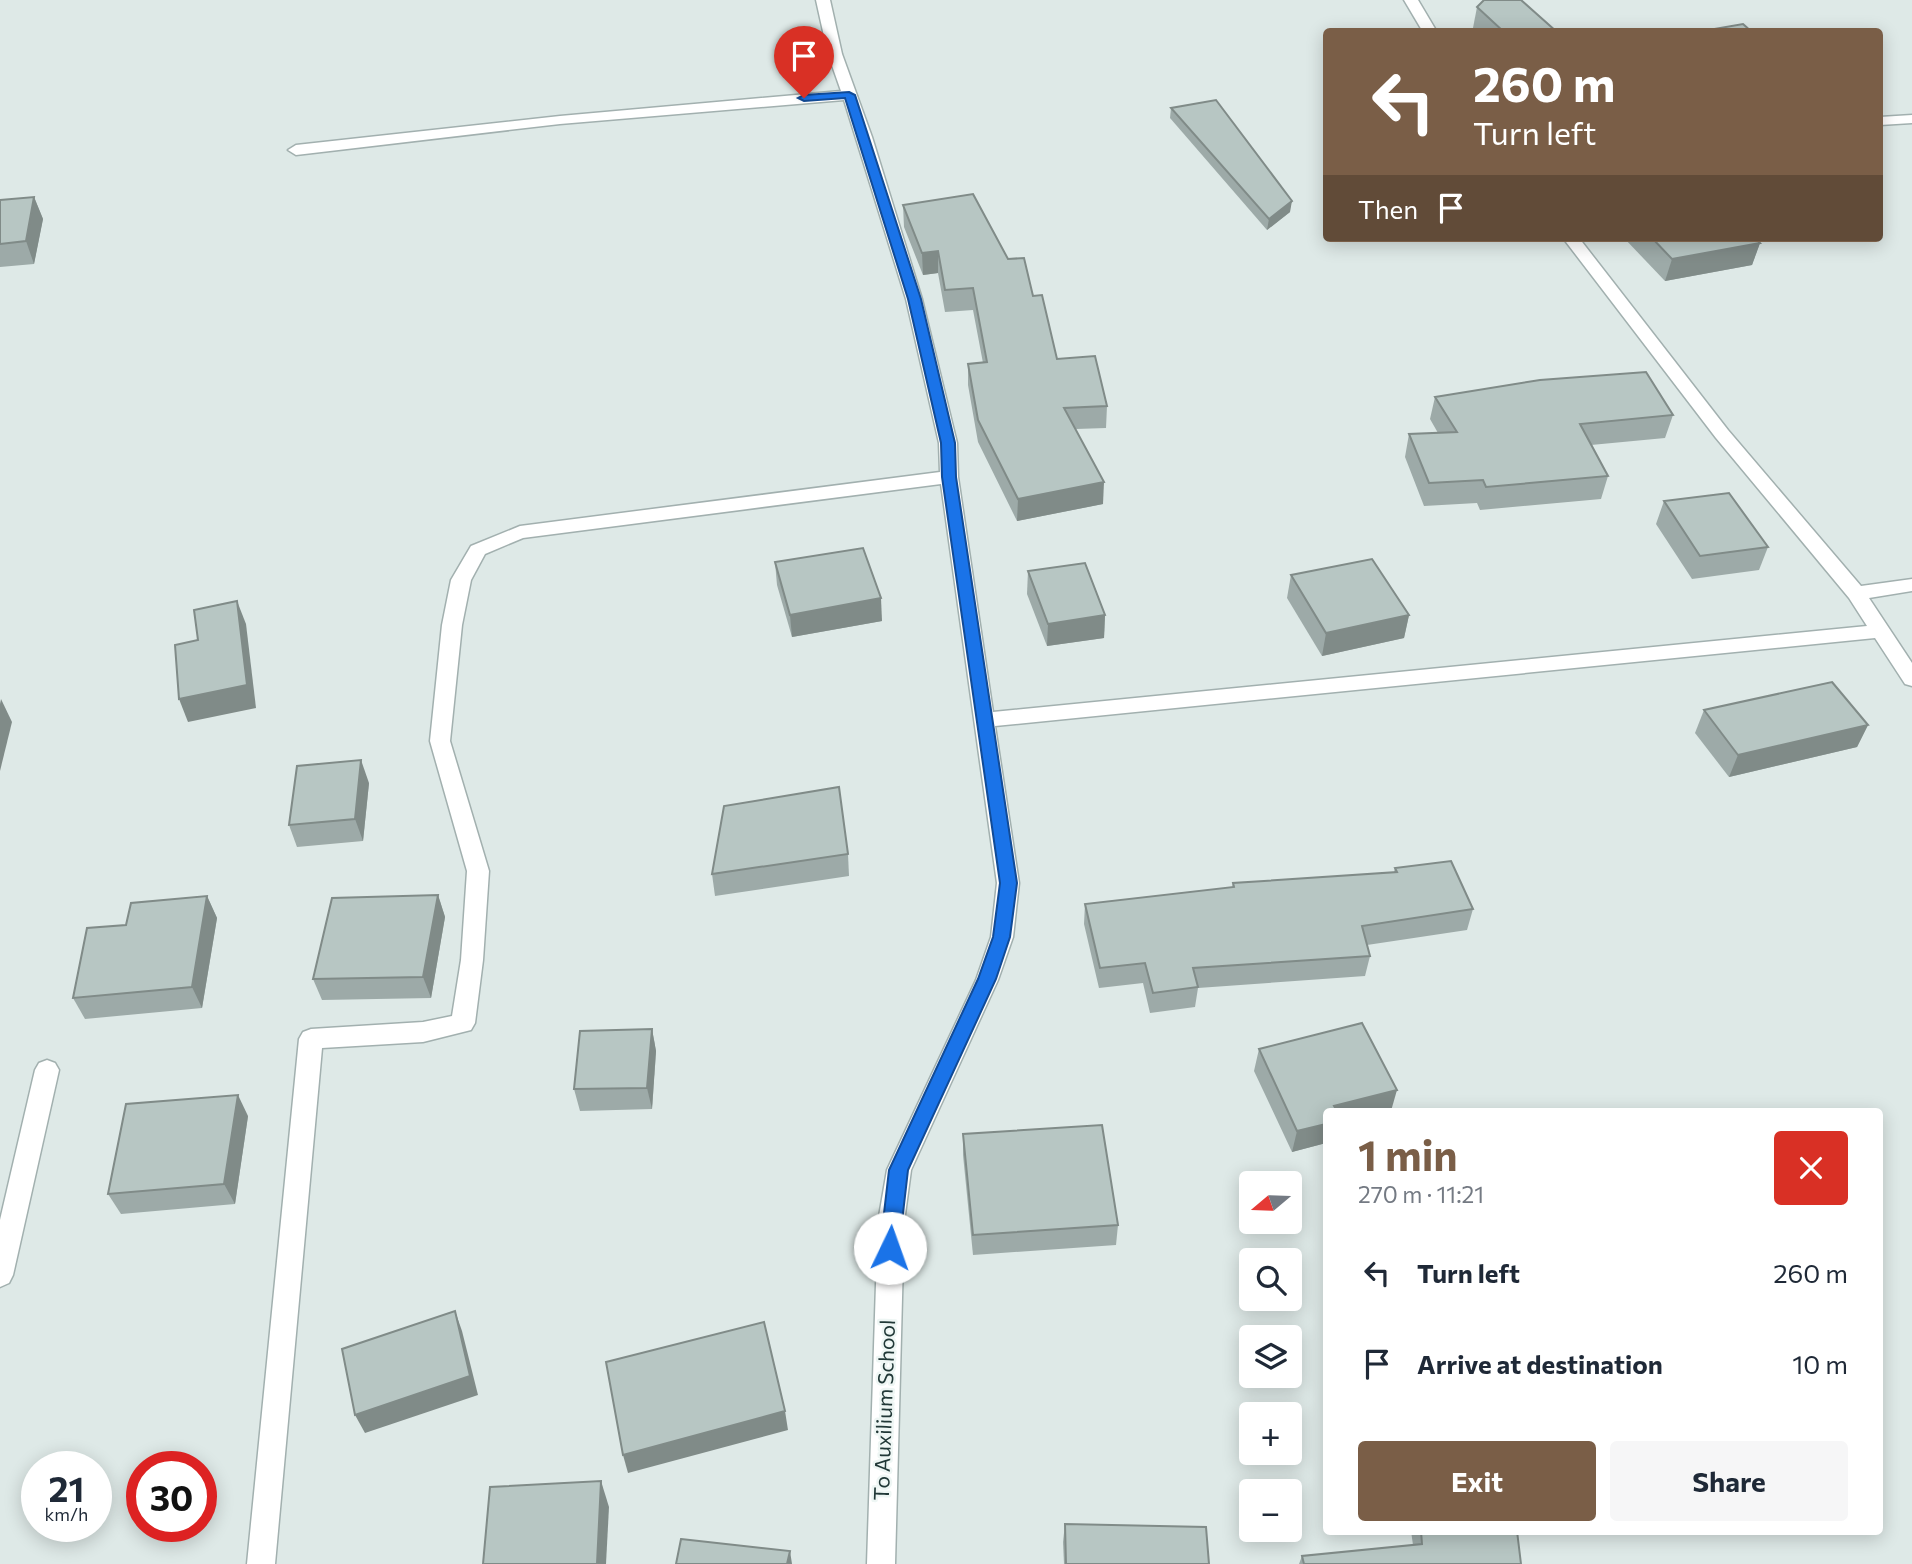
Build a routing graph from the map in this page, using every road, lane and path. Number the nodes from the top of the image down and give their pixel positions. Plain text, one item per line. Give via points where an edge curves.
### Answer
1 (823, 0) edge
2 (1411, 0) edge
3 (1428, 28) edge
4 (849, 95) junction
5 (1912, 119) edge
6 (1883, 121) edge
7 (296, 150) dead end
8 (1574, 242) edge
9 (949, 477) junction
10 (1912, 584) edge
11 (1856, 593) junction
12 (1881, 631) junction
13 (1912, 679) edge
14 (986, 720) junction
15 (47, 1070) dead end
16 (0, 1275) edge
17 (261, 1564) edge
18 (881, 1564) edge

1 - 4 street, To Auxilium School
2 - 3 street
4 - 7 street via 560,120
4 - 9 street, To Auxilium School via 914,299 948,443
5 - 6 street
8 - 11 street via 1722,434
9 - 14 street, To Auxilium School
9 - 17 street via 520,532 478,550 461,580 452,625 440,741 478,871 463,1023 424,1032 311,1039
10 - 11 street
11 - 12 street
12 - 13 street
12 - 14 street
14 - 18 street, To Auxilium School via 1008,883 1002,937 899,1170 891,1222
15 - 16 street

